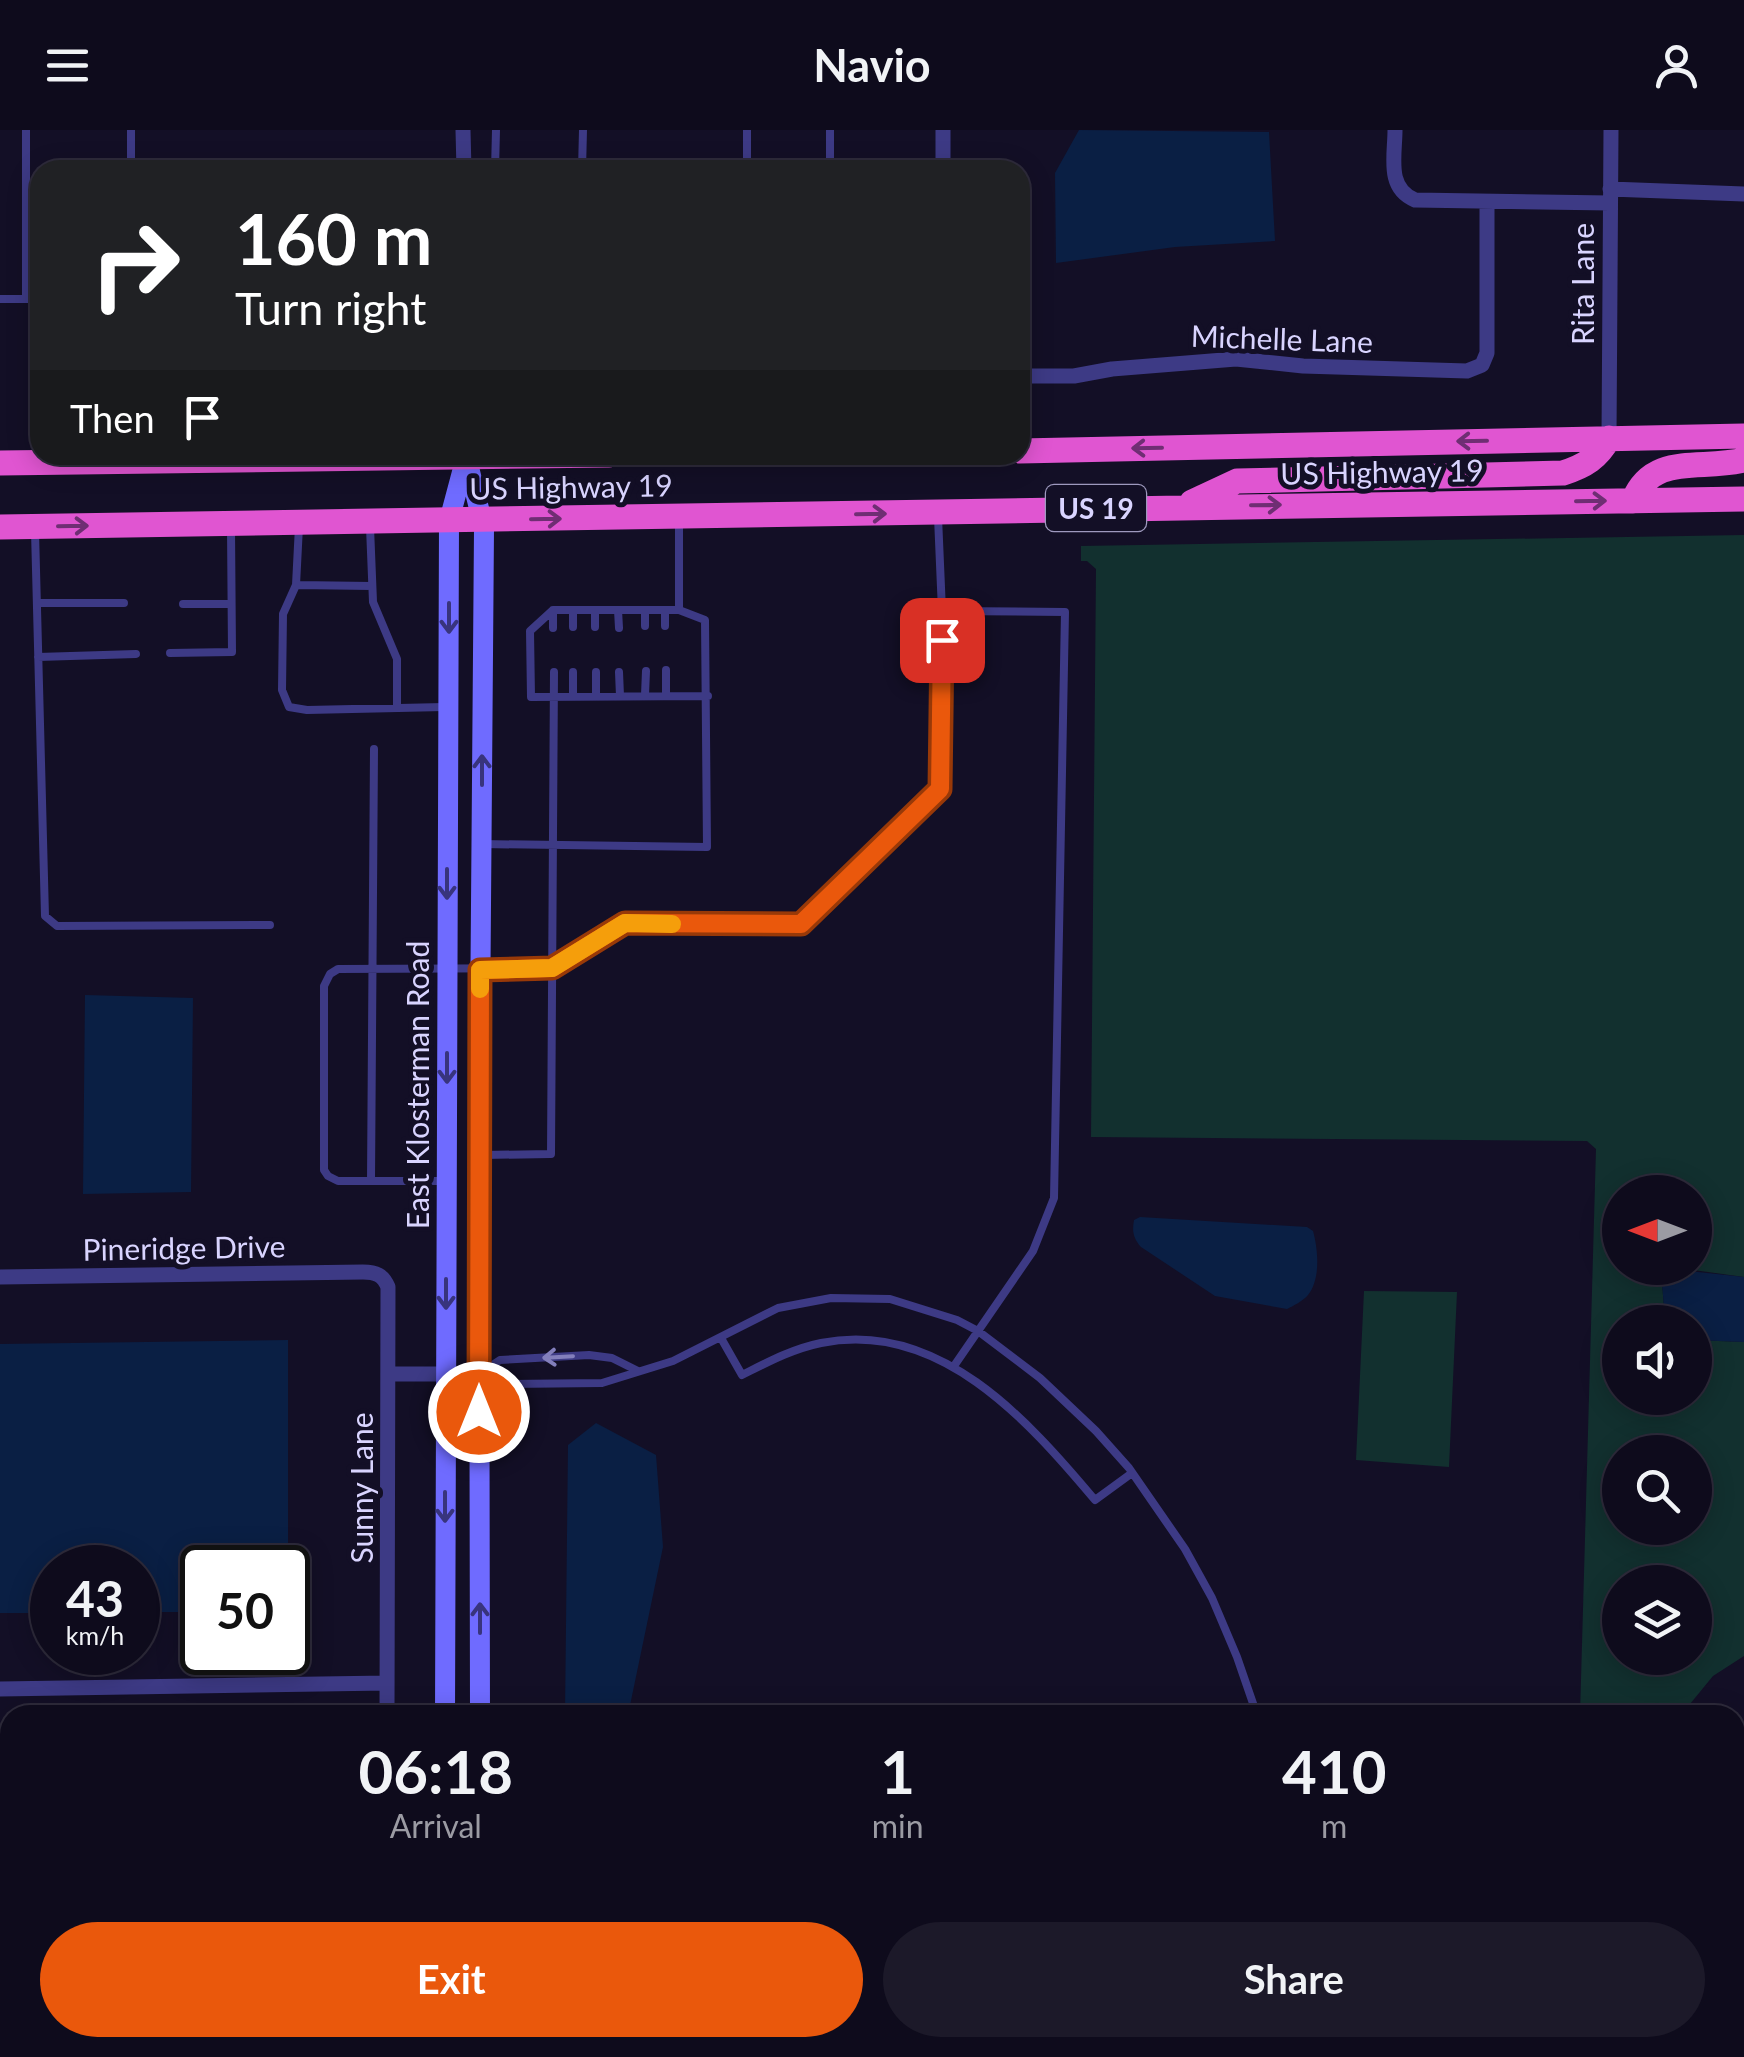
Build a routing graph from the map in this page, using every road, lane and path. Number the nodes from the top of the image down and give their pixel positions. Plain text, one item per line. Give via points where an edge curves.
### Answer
1 (26, 130) edge
2 (131, 130) edge
3 (463, 130) edge
4 (496, 130) edge
5 (584, 130) edge
6 (747, 130) edge
7 (830, 130) edge
8 (943, 130) edge
9 (1396, 130) edge
10 (1610, 130) edge
11 (131, 160) edge
12 (464, 160) edge
13 (495, 160) edge
14 (582, 160) edge
15 (747, 160) edge
16 (830, 160) edge
17 (943, 160) edge
18 (1744, 194) edge
19 (1610, 196) junction
20 (1487, 202) junction
21 (0, 299) edge
22 (26, 299) junction
23 (30, 299) edge
24 (1030, 376) edge
25 (1744, 436) edge
26 (1609, 438) junction
27 (1030, 451) edge
28 (1744, 460) edge
29 (30, 462) edge
30 (0, 463) edge
31 (464, 465) edge
32 (468, 465) edge
33 (1744, 499) edge
34 (1633, 501) junction
35 (1183, 506) junction
36 (938, 512) junction
37 (678, 516) junction
38 (483, 520) junction
39 (449, 521) junction
40 (370, 522) junction
41 (231, 524) junction
42 (298, 524) junction
43 (0, 526) edge
44 (35, 526) junction
45 (296, 585) junction
46 (372, 586) junction
47 (36, 603) junction
48 (124, 603) dead end
49 (182, 604) dead end
50 (232, 604) junction
51 (553, 610) junction
52 (573, 610) junction
53 (595, 610) junction
54 (618, 610) junction
55 (646, 610) junction
56 (665, 610) junction
57 (680, 610) junction
58 (942, 611) junction
59 (644, 626) dead end
60 (666, 626) dead end
61 (573, 627) dead end
62 (595, 627) dead end
63 (553, 628) dead end
64 (619, 628) dead end
65 (170, 653) dead end
66 (136, 654) dead end
67 (38, 657) junction
68 (666, 670) dead end
69 (646, 671) dead end
70 (554, 672) dead end
71 (573, 672) dead end
72 (596, 672) dead end
73 (619, 672) dead end
74 (554, 696) junction
75 (573, 696) junction
76 (596, 696) junction
77 (620, 696) junction
78 (645, 696) junction
79 (666, 696) junction
80 (708, 696) junction
81 (448, 707) junction
82 (397, 708) junction
83 (374, 749) dead end
84 (481, 844) junction
85 (552, 846) junction
86 (270, 924) dead end
87 (552, 968) junction
88 (373, 970) junction
89 (447, 970) junction
90 (480, 970) junction
91 (478, 1155) junction
92 (371, 1181) junction
93 (446, 1182) junction
94 (369, 1272) joint
95 (0, 1277) edge
96 (978, 1331) junction
97 (720, 1338) junction
98 (954, 1366) junction
99 (638, 1370) junction
100 (389, 1374) junction
101 (445, 1374) junction
102 (479, 1374) junction
103 (1132, 1472) junction
104 (387, 1683) junction
105 (0, 1689) edge
106 (386, 1705) edge
107 (445, 1705) edge
108 (480, 1705) edge
109 (1254, 1705) edge

1 - 22 lane
2 - 11 lane
3 - 12 street
4 - 13 lane
5 - 14 lane
6 - 15 lane
7 - 16 lane
8 - 17 street
9 - 20 street via 1395,184 1404,195
10 - 19 street, Rita Lane
18 - 19 street
19 - 20 street
19 - 26 street, Rita Lane
20 - 24 street, Michelle Lane via 1486,353 1482,365 1467,372 1236,359
21 - 22 lane
22 - 23 lane
25 - 26 highway, US Highway 19 / US 19
26 -> 27 highway, US Highway 19 / US 19
26 - 35 highway via 1600,454 1563,473 1236,481
28 - 34 highway via 1667,467 1640,482
29 - 30 highway, US Highway 19
31 - 39 main road, East Klosterman Road
32 - 38 main road, East Klosterman Road
33 - 34 highway, US Highway 19 / US 19
35 -> 34 highway, US Highway 19 / US 19
35 - 36 highway, US Highway 19 / US 19
37 -> 36 highway, US Highway 19 / US 19
36 - 58 lane
38 -> 37 highway, US Highway 19 / US 19
37 - 57 lane
38 - 39 highway, US Highway 19 / US 19
84 -> 38 main road, East Klosterman Road
39 - 40 highway, US Highway 19 / US 19
39 -> 81 main road, East Klosterman Road
40 - 42 highway, US Highway 19 / US 19
40 - 46 lane
41 - 42 highway, US Highway 19 / US 19
44 -> 41 highway, US Highway 19 / US 19
41 - 50 lane
42 - 45 lane
43 - 44 highway, US Highway 19 / US 19
44 - 47 lane
45 - 46 lane
45 - 82 lane via 283,614 282,690 289,706
46 - 82 lane via 374,609 397,660
47 - 48 lane
47 - 67 lane
49 - 50 lane
50 - 65 lane via 232,652
51 - 52 lane
51 - 63 lane
51 - 74 lane via 530,631 531,697
52 - 53 lane
52 - 61 lane
53 - 54 lane
53 - 62 lane
54 - 55 lane
54 - 64 lane
55 - 56 lane
55 - 59 lane
56 - 57 lane
56 - 60 lane
57 - 80 lane via 706,620
58 - 87 lane via 940,789 801,924 625,923
58 - 96 lane via 1066,612 1054,1198 1033,1252
66 - 67 lane
67 - 86 lane via 43,908 50,922
68 - 79 lane
69 - 78 lane
70 - 74 lane
71 - 75 lane
72 - 76 lane
73 - 77 lane
74 - 75 lane
74 - 85 lane
75 - 76 lane
76 - 77 lane
77 - 78 lane
78 - 79 lane
79 - 80 lane
80 - 85 lane via 707,847
81 - 82 lane
81 -> 89 main road, East Klosterman Road
83 - 88 lane
84 - 85 lane
84 - 90 main road, East Klosterman Road
85 - 87 lane
87 - 90 lane
87 - 91 lane via 551,1154
88 - 89 lane
88 - 92 lane
88 - 92 lane via 338,970 324,986 324,1170 332,1180
89 - 90 lane
89 -> 93 main road, East Klosterman Road
90 - 91 main road, East Klosterman Road
91 - 102 main road, East Klosterman Road
92 - 93 lane
93 -> 101 main road, East Klosterman Road
94 - 95 street, Pineridge Drive
94 - 100 street, Sunny Lane via 388,1286
96 - 97 lane via 914,1304 861,1296 778,1308
96 - 98 lane
96 - 103 lane via 1070,1405
97 - 98 lane via 742,1375 800,1348 849,1340 897,1345
97 - 99 lane
98 - 103 lane via 1035,1432 1095,1500
99 - 102 lane via 588,1386 499,1384
99 -> 102 lane via 589,1355 500,1360
100 - 101 street
100 - 104 street, Sunny Lane
101 - 102 street
101 -> 107 main road, East Klosterman Road
108 -> 102 main road, East Klosterman Road
103 - 109 lane via 1212,1598
104 - 105 street
104 - 106 street, Sunny Lane

